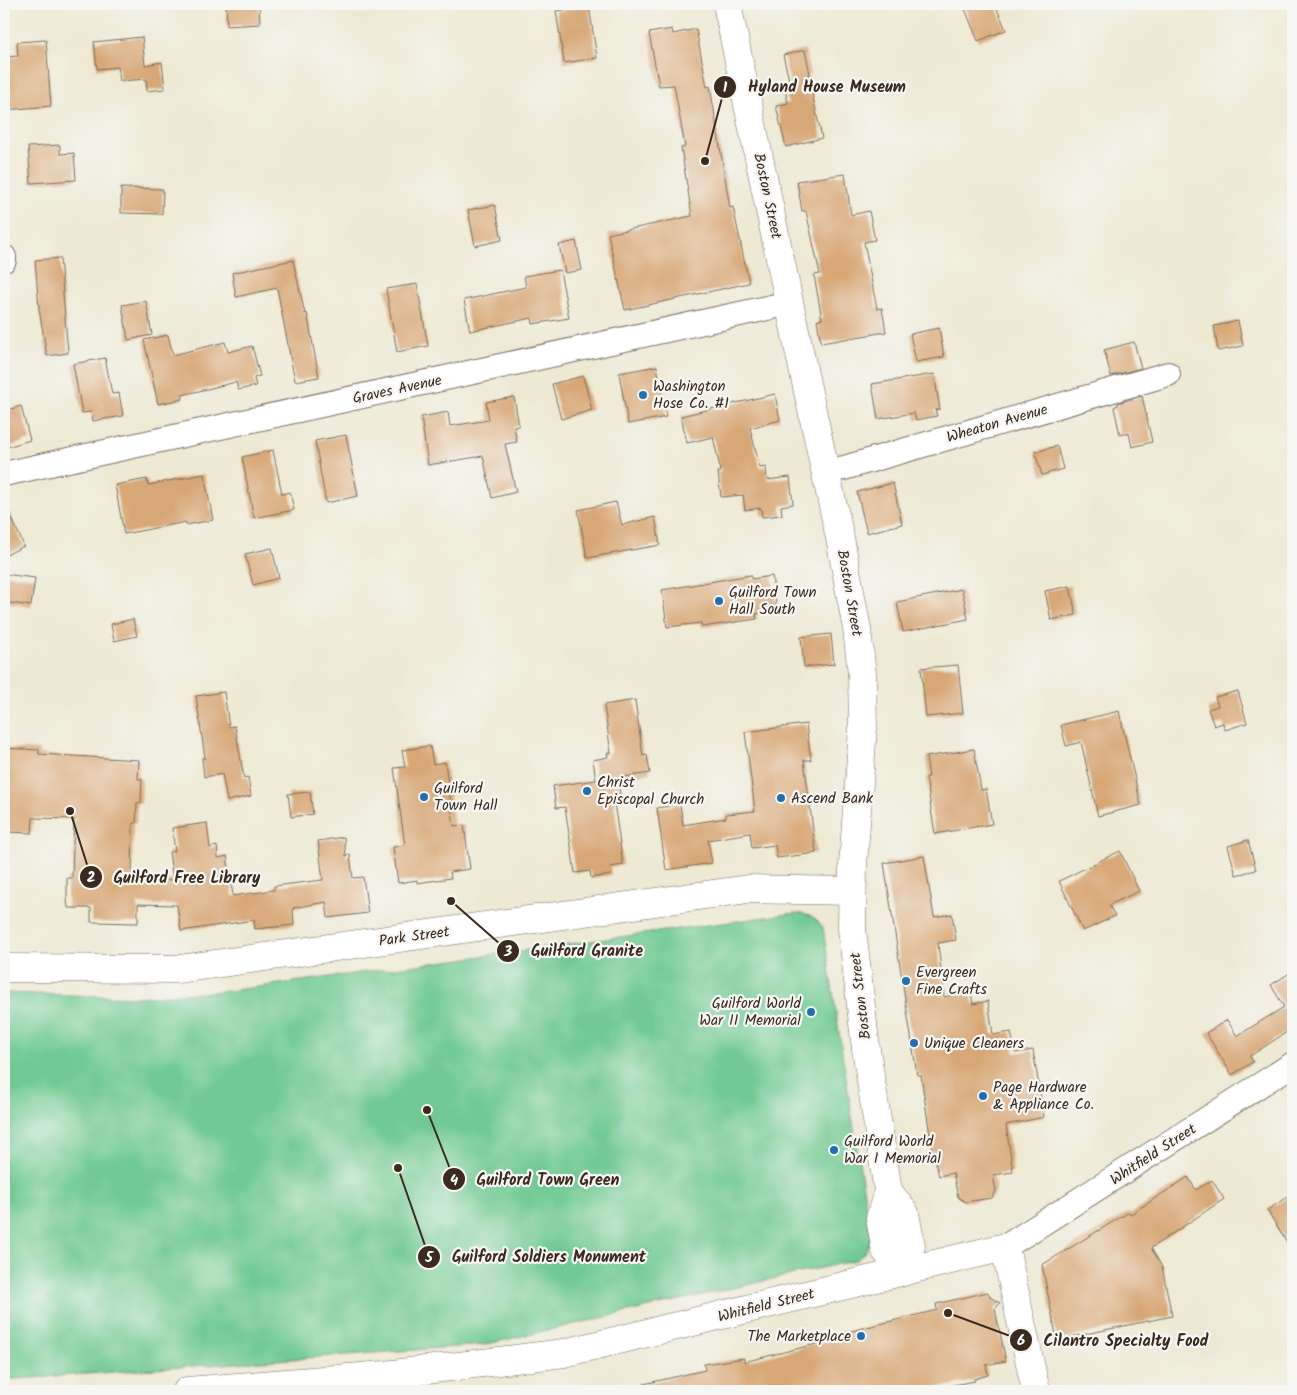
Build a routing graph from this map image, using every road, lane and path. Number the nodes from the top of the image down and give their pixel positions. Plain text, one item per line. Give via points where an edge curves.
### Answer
1 (727, 4) edge
2 (790, 303) junction
3 (1168, 374) dead end
4 (826, 471) junction
5 (4, 474) edge
6 (852, 891) junction
7 (4, 968) edge
8 (1293, 1064) edge
9 (1005, 1247) junction
10 (903, 1272) junction
11 (187, 1391) edge
12 (1036, 1391) edge

1 - 2 main road, Boston Street
2 - 4 main road, Boston Street
2 - 5 street, Graves Avenue
3 - 4 street, Wheaton Avenue
4 - 6 main road, Boston Street via 857,629 862,674 863,728
6 - 7 main road, Park Street via 748,889 179,969
6 - 10 main road, Boston Street via 852,929 860,1003 888,1191 905,1213 911,1246
8 - 9 street, Whitfield Street
9 - 10 main road, Whitfield Street
9 - 12 main road
10 - 11 main road, Whitfield Street via 564,1353 386,1375

